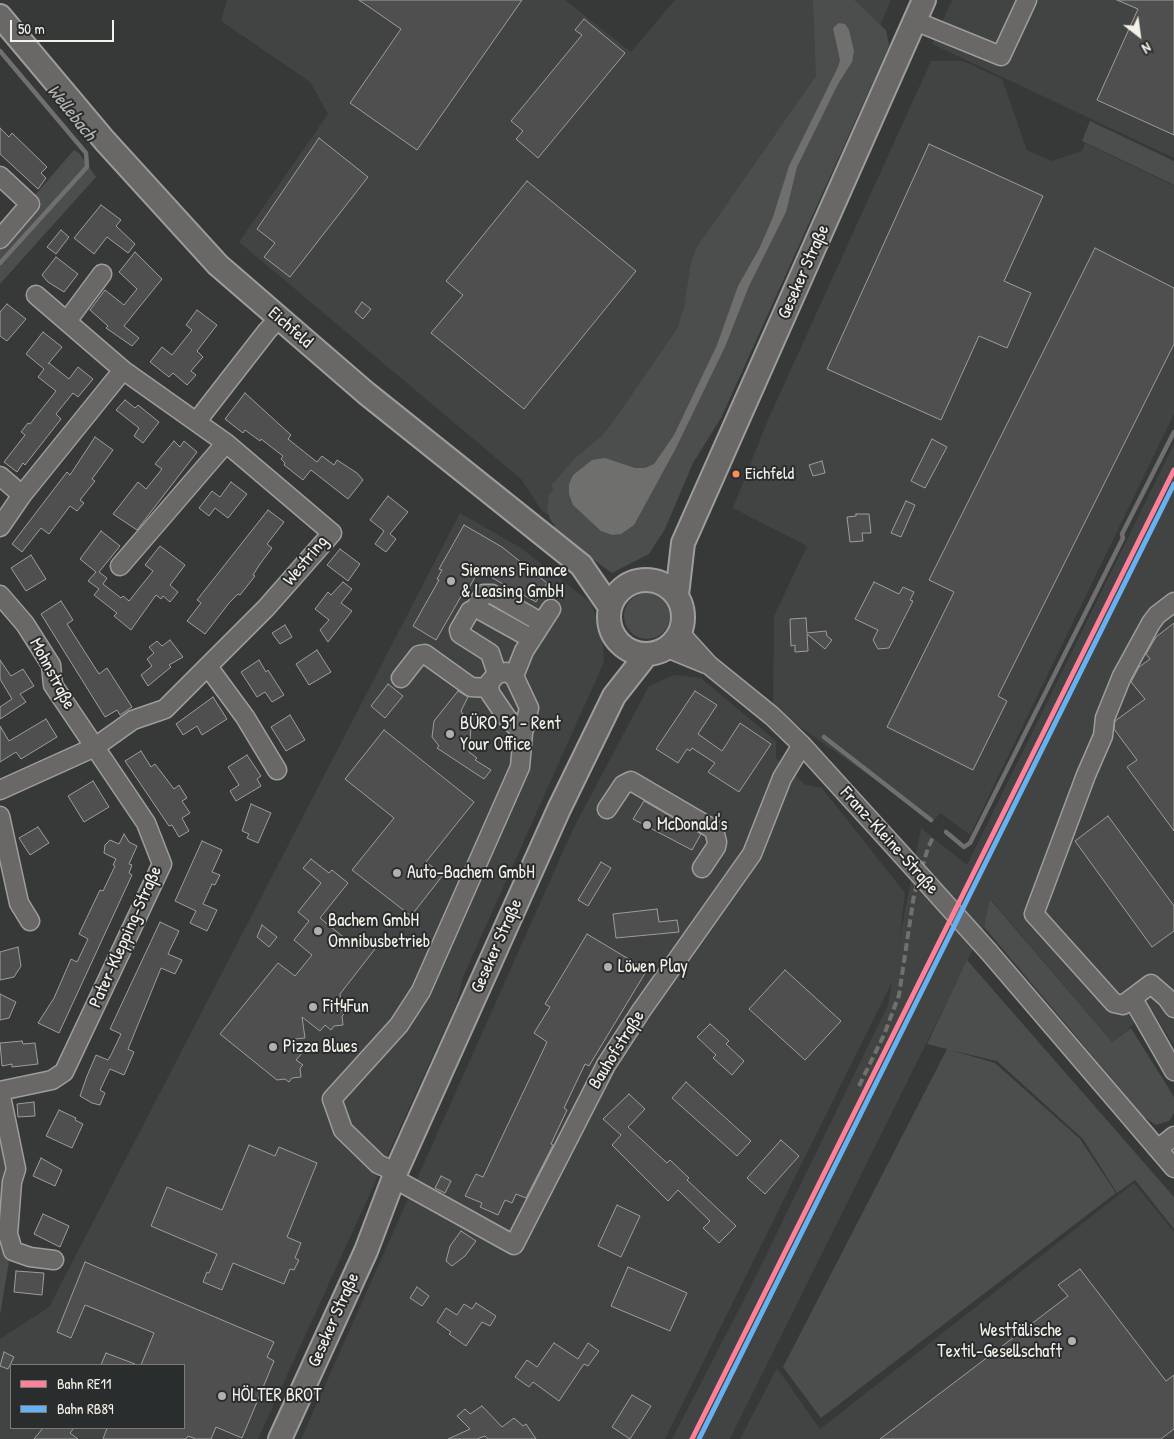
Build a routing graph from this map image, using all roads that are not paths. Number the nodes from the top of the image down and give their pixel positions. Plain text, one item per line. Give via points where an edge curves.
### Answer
1 (924, 0) edge
2 (1027, 0) edge
3 (0, 16) edge
4 (915, 21) junction
5 (0, 176) edge
6 (0, 240) edge
7 (102, 274) dead end
8 (36, 295) dead end
9 (280, 318) junction
10 (66, 321) junction
11 (123, 370) junction
12 (198, 422) junction
13 (226, 443) junction
14 (0, 476) edge
15 (22, 495) junction
16 (0, 527) edge
17 (683, 543) junction
18 (581, 565) junction
19 (120, 566) dead end
20 (647, 579) junction
21 (624, 586) junction
22 (677, 595) junction
23 (2, 602) edge
24 (1174, 602) edge
25 (478, 607) junction
26 (610, 607) junction
27 (532, 639) junction
28 (621, 645) junction
29 (665, 645) junction
30 (209, 668) junction
31 (401, 678) dead end
32 (500, 679) junction
33 (614, 696) junction
34 (523, 733) junction
35 (802, 745) junction
36 (95, 747) junction
37 (277, 770) dead end
38 (0, 790) edge
39 (607, 809) dead end
40 (0, 816) edge
41 (702, 868) dead end
42 (30, 921) dead end
43 (1133, 999) junction
44 (1174, 1008) edge
45 (1174, 1071) edge
46 (0, 1091) edge
47 (1174, 1136) edge
48 (1158, 1149) junction
49 (1174, 1168) edge
50 (394, 1175) junction
51 (54, 1260) dead end
52 (280, 1439) edge

1 - 4 main road, Geseker Straße
2 - 4 street via 1001,56
3 - 9 main road, Eichfeld via 105,141 218,265
4 - 17 main road, Geseker Straße
5 - 6 street via 30,204
7 - 10 street
8 - 10 street, Westring
9 - 12 street
9 - 18 main road, Eichfeld via 467,475
10 - 11 street, Westring
11 - 12 street, Westring
11 - 15 street
12 - 13 street, Westring
13 - 19 street
13 - 30 street, Westring via 332,533
14 - 15 street
15 - 16 street
17 - 20 main road, Geseker Straße
17 - 22 main road, Geseker Straße
18 - 21 main road
18 - 26 main road, Eichfeld
20 - 21 main road
20 - 22 main road via 665,584
21 - 26 main road
22 - 29 main road via 683,611
23 - 36 street, Mohnstraße via 25,624 50,664 53,684
24 - 43 street via 1151,623 1122,676 1105,718 1104,736 1034,910 1036,917 1114,1003 1123,1005
25 - 27 street
25 - 27 street via 488,593 546,616
25 - 32 street via 470,611 459,630 460,634 490,653
26 - 28 main road via 612,632
27 - 32 street via 516,668
28 - 29 main road via 638,653
28 - 33 main road, Geseker Straße
29 - 33 main road, Geseker Straße
29 - 35 street, Franz-Kleine-Straße via 709,665
30 - 36 street, Westring via 165,709 133,720
30 - 37 street via 245,717
31 - 32 street via 420,655 425,654 471,687
32 - 34 street via 499,709
32 - 34 street via 529,708
33 - 50 main road, Geseker Straße via 559,809
34 - 50 street via 520,767 421,991 399,1025 332,1099 343,1130
35 - 48 street, Franz-Kleine-Straße, bridge via 989,952
35 - 50 street, Bauhofstraße via 782,778 752,854 606,1065 514,1245
36 - 38 street, Westring
36 - 46 street, Pater-Klepping-Straße via 146,823 162,864 64,1072 52,1080
39 - 41 street via 623,785 631,781 706,825 714,830 717,842
40 - 42 street via 19,903
43 - 44 street via 1151,984
43 - 45 street
46 - 51 street via 16,1169 8,1234 13,1251
47 - 48 street
48 - 49 street, Franz-Kleine-Straße
50 - 52 main road, Geseker Straße via 366,1250

